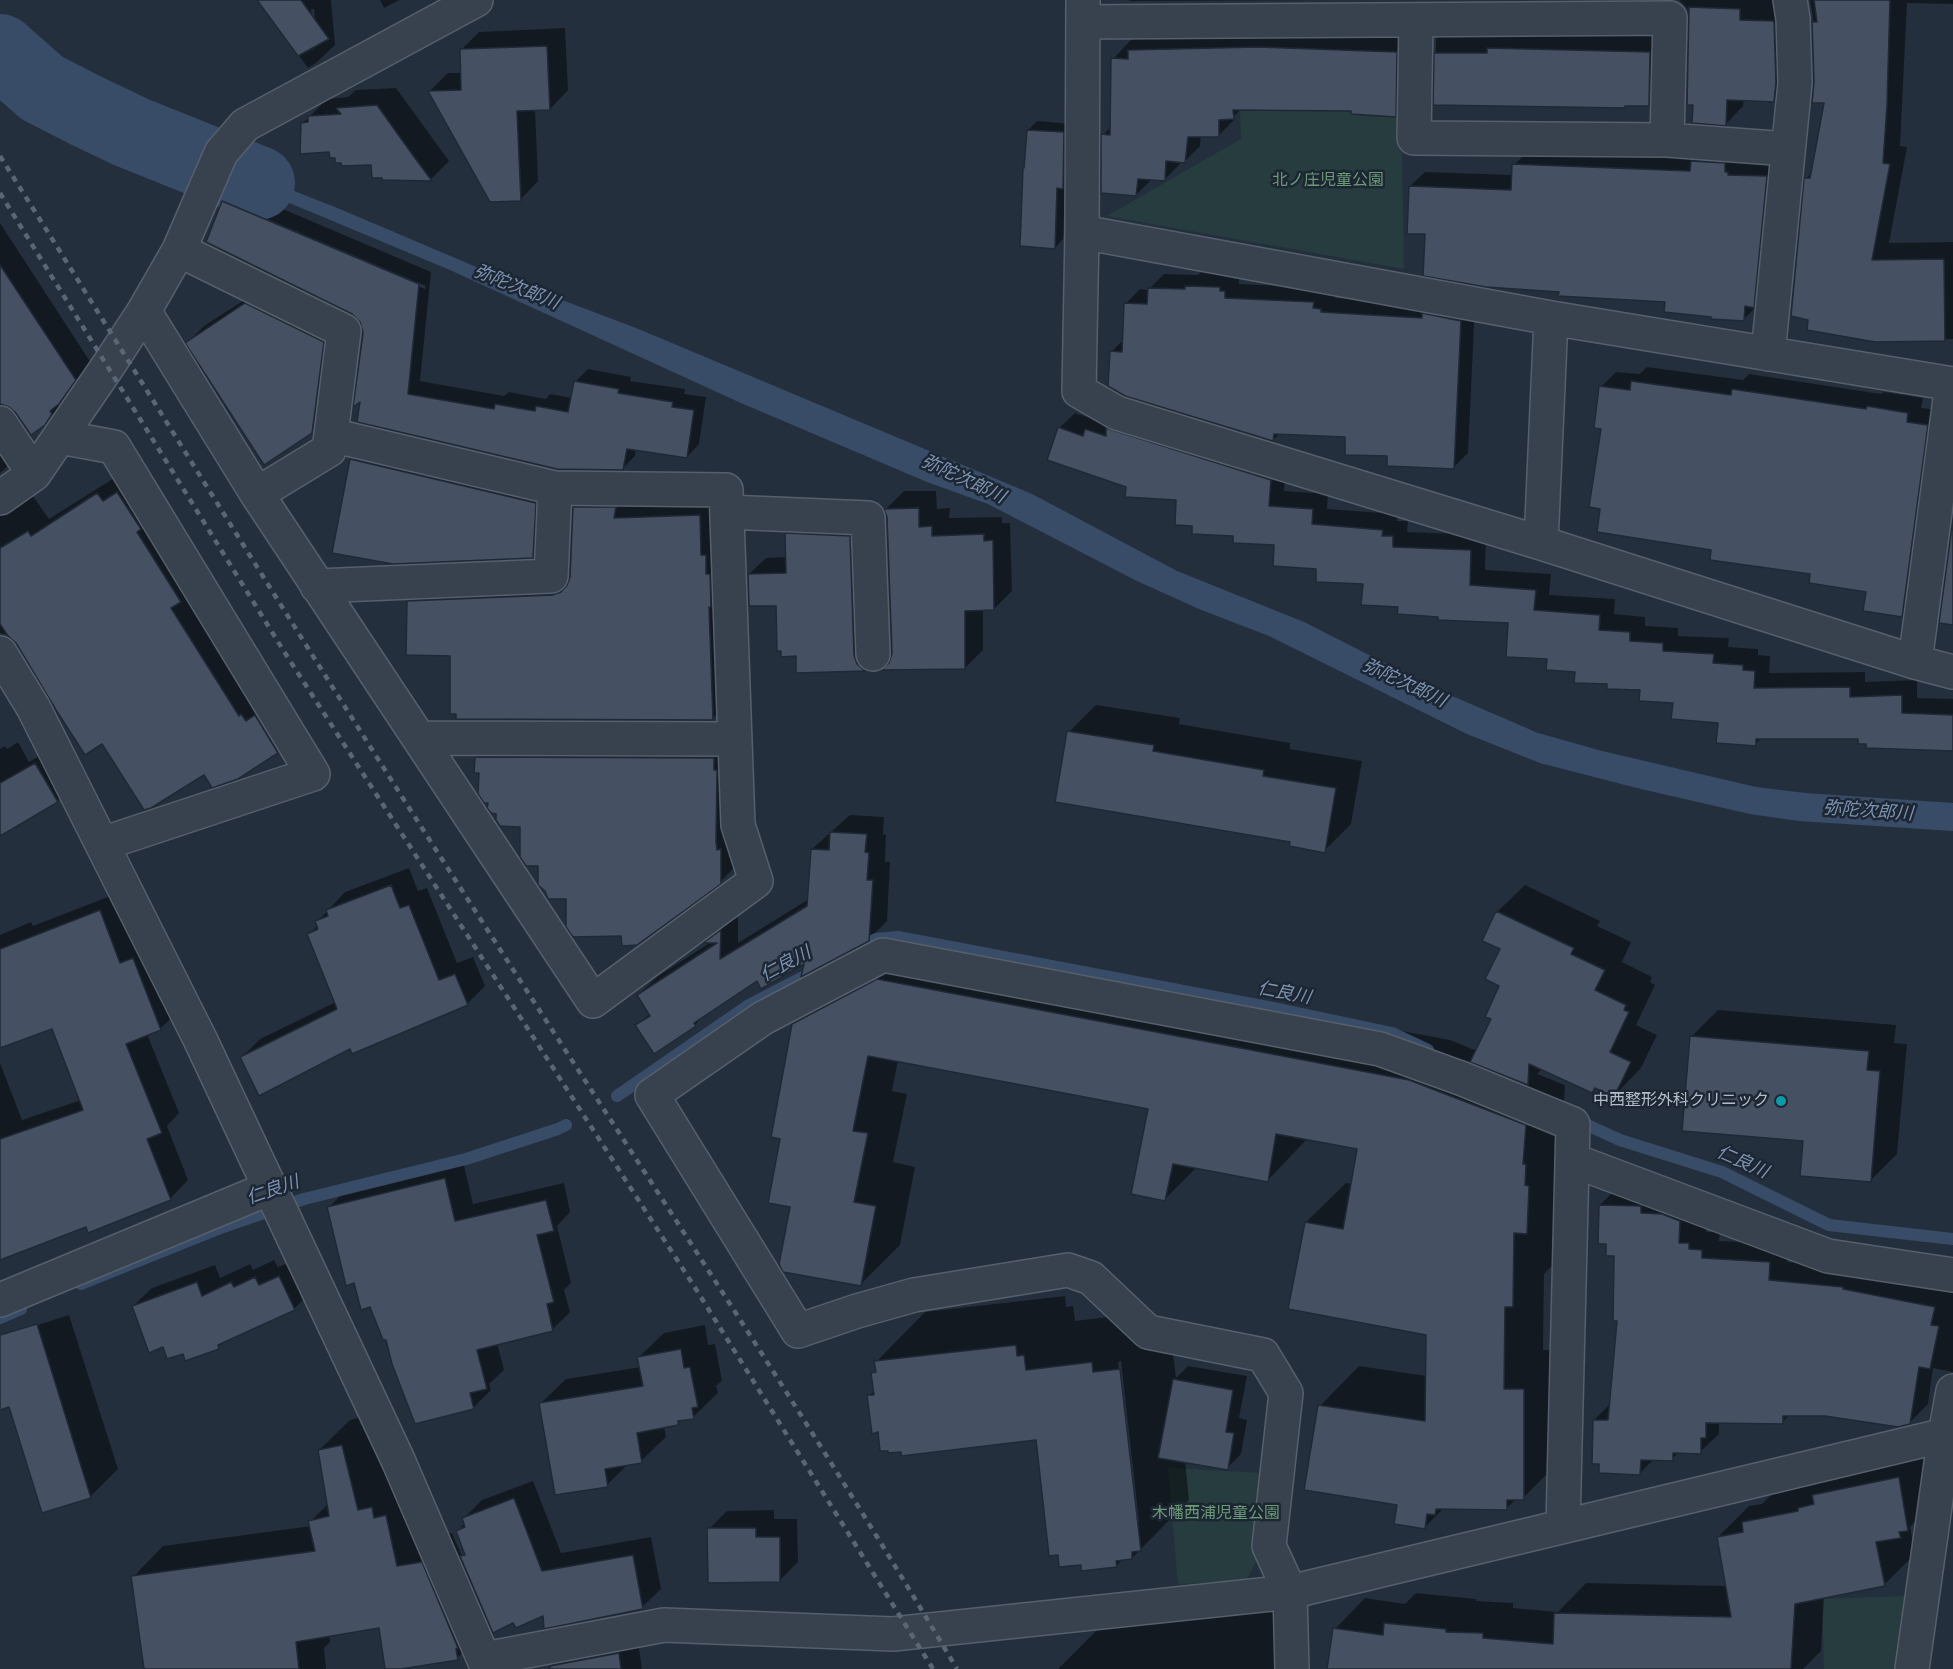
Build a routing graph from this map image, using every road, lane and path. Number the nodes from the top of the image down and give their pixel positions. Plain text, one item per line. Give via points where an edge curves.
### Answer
1 (476, 0) edge
2 (1790, 0) edge
3 (1083, 11) edge
4 (1416, 20) junction
5 (1667, 140) junction
6 (1788, 148) junction
7 (1082, 232) junction
8 (179, 250) junction
9 (144, 311) junction
10 (1551, 318) junction
11 (1768, 354) junction
12 (1953, 384) edge
13 (0, 423) edge
14 (331, 435) junction
15 (60, 436) junction
16 (34, 474) junction
17 (555, 488) junction
18 (257, 494) junction
19 (0, 498) edge
20 (727, 512) junction
21 (1541, 543) junction
22 (317, 586) junction
23 (0, 653) edge
24 (873, 654) dead end
25 (1915, 662) junction
26 (1953, 672) edge
27 (419, 738) junction
28 (735, 738) junction
29 (102, 843) junction
30 (1572, 1160) junction
31 (270, 1190) junction
32 (1953, 1275) edge
33 (0, 1300) edge
34 (1953, 1391) edge
35 (1949, 1435) edge
36 (1563, 1525) junction
37 (1290, 1592) junction
38 (486, 1664) edge
39 (1292, 1669) edge
40 (1912, 1669) edge

1 - 8 street via 244,124 221,153
2 - 6 street via 1795,83
3 - 4 street
3 - 7 street
4 - 5 street via 1414,138
4 - 5 street via 1670,18
5 - 6 street
6 - 11 street
7 - 10 street
7 - 21 street via 1079,391 1117,413
8 - 9 street
8 - 14 street via 344,331
9 - 15 street
9 - 18 street
10 - 11 street
10 - 21 street
11 - 12 street
12 - 25 street
13 - 16 street
14 - 17 street
14 - 18 street via 329,450
15 - 16 street
15 - 29 street via 114,447 313,774
16 - 19 street
17 - 20 street via 726,490
17 - 22 street via 551,576
18 - 22 street
20 - 24 street via 868,518
20 - 28 street
21 - 25 street
22 - 27 street
23 - 29 street via 33,707
25 - 26 street
27 - 28 street
27 - 28 street via 593,1001 756,881 738,825
29 - 31 street
30 - 32 street via 1828,1256
30 - 36 street
30 - 37 street via 1573,1124 1380,1049 883,955 763,1018 652,1095 798,1331 914,1295 1068,1270 1092,1278 1148,1332 1263,1354 1286,1393 1269,1546
31 - 33 street
31 - 38 street via 398,1460
34 - 35 street
35 - 36 street
35 - 40 street
36 - 37 street
37 - 38 street via 893,1634 664,1624
37 - 39 street

